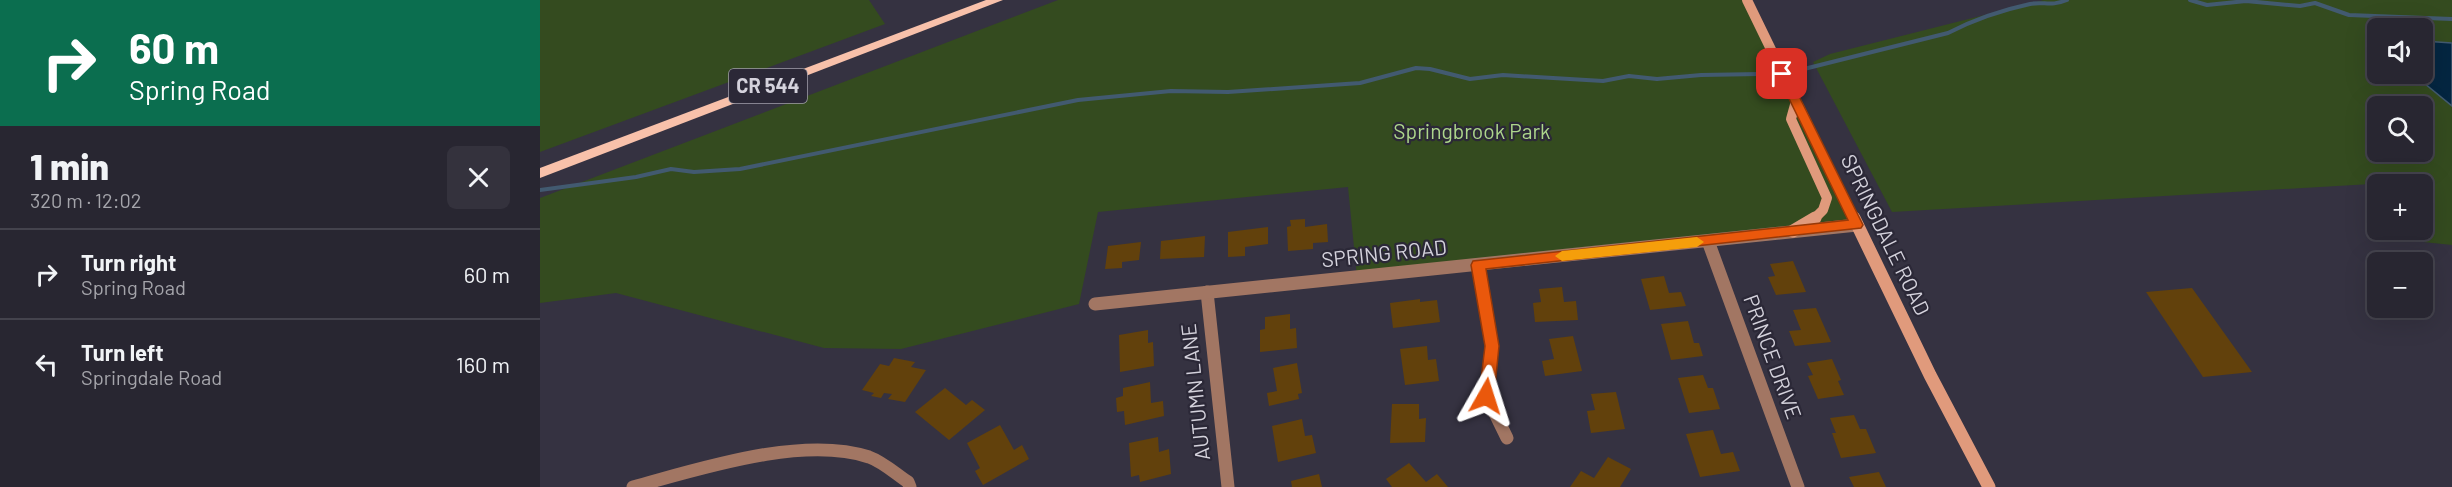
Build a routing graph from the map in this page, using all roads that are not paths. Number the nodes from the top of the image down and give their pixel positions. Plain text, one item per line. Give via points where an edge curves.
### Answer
1 (997, 0) edge
2 (1747, 0) edge
3 (1796, 101) junction
4 (540, 173) edge
5 (1857, 225) junction
6 (1793, 231) junction
7 (1708, 241) junction
8 (1478, 265) junction
9 (1207, 292) junction
10 (1095, 304) dead end
11 (1507, 438) dead end
12 (633, 487) edge
13 (910, 487) edge
14 (1228, 487) edge
15 (1798, 487) edge
16 (1989, 487) edge

1 - 4 main road, CR 544
2 - 3 main road, SPRINGDALE ROAD
3 - 5 main road, SPRINGDALE ROAD
3 - 6 main road via 1791,119 1827,198 1825,210
5 - 6 street, SPRING ROAD
5 - 16 main road, SPRINGDALE ROAD
6 - 7 street, SPRING ROAD
7 - 8 street, SPRING ROAD
7 - 15 street, PRINCE DRIVE
8 - 9 street, SPRING ROAD
8 - 11 street via 1492,346 1486,396
9 - 10 street, SPRING ROAD
9 - 14 street, AUTUMN LANE
12 - 13 street via 737,462 814,449 836,449 870,457

